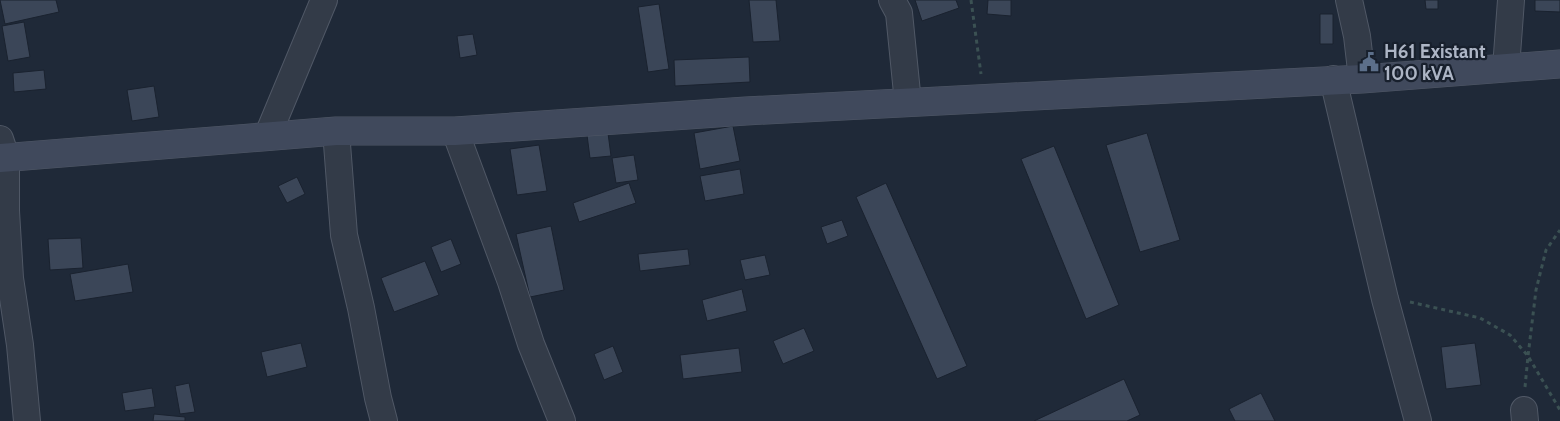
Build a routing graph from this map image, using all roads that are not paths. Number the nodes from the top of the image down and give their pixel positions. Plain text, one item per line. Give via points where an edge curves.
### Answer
1 (324, 0) edge
2 (892, 0) edge
3 (1349, 0) edge
4 (1510, 0) edge
5 (1560, 64) edge
6 (1506, 68) junction
7 (1333, 79) junction
8 (1362, 79) junction
9 (908, 103) junction
10 (336, 132) junction
11 (455, 132) junction
12 (267, 137) junction
13 (2, 151) edge
14 (27, 421) edge
15 (384, 421) edge
16 (562, 421) edge
17 (1418, 421) edge

1 - 12 street
2 - 9 street via 899,13
3 - 8 street
4 - 6 street
5 - 6 street
6 - 8 street
7 - 8 street
7 - 9 street
7 - 17 street via 1385,299
9 - 11 street
10 - 11 street
10 - 12 street
10 - 15 street via 344,235
11 - 16 street
12 - 13 street
13 - 14 street via 10,278

